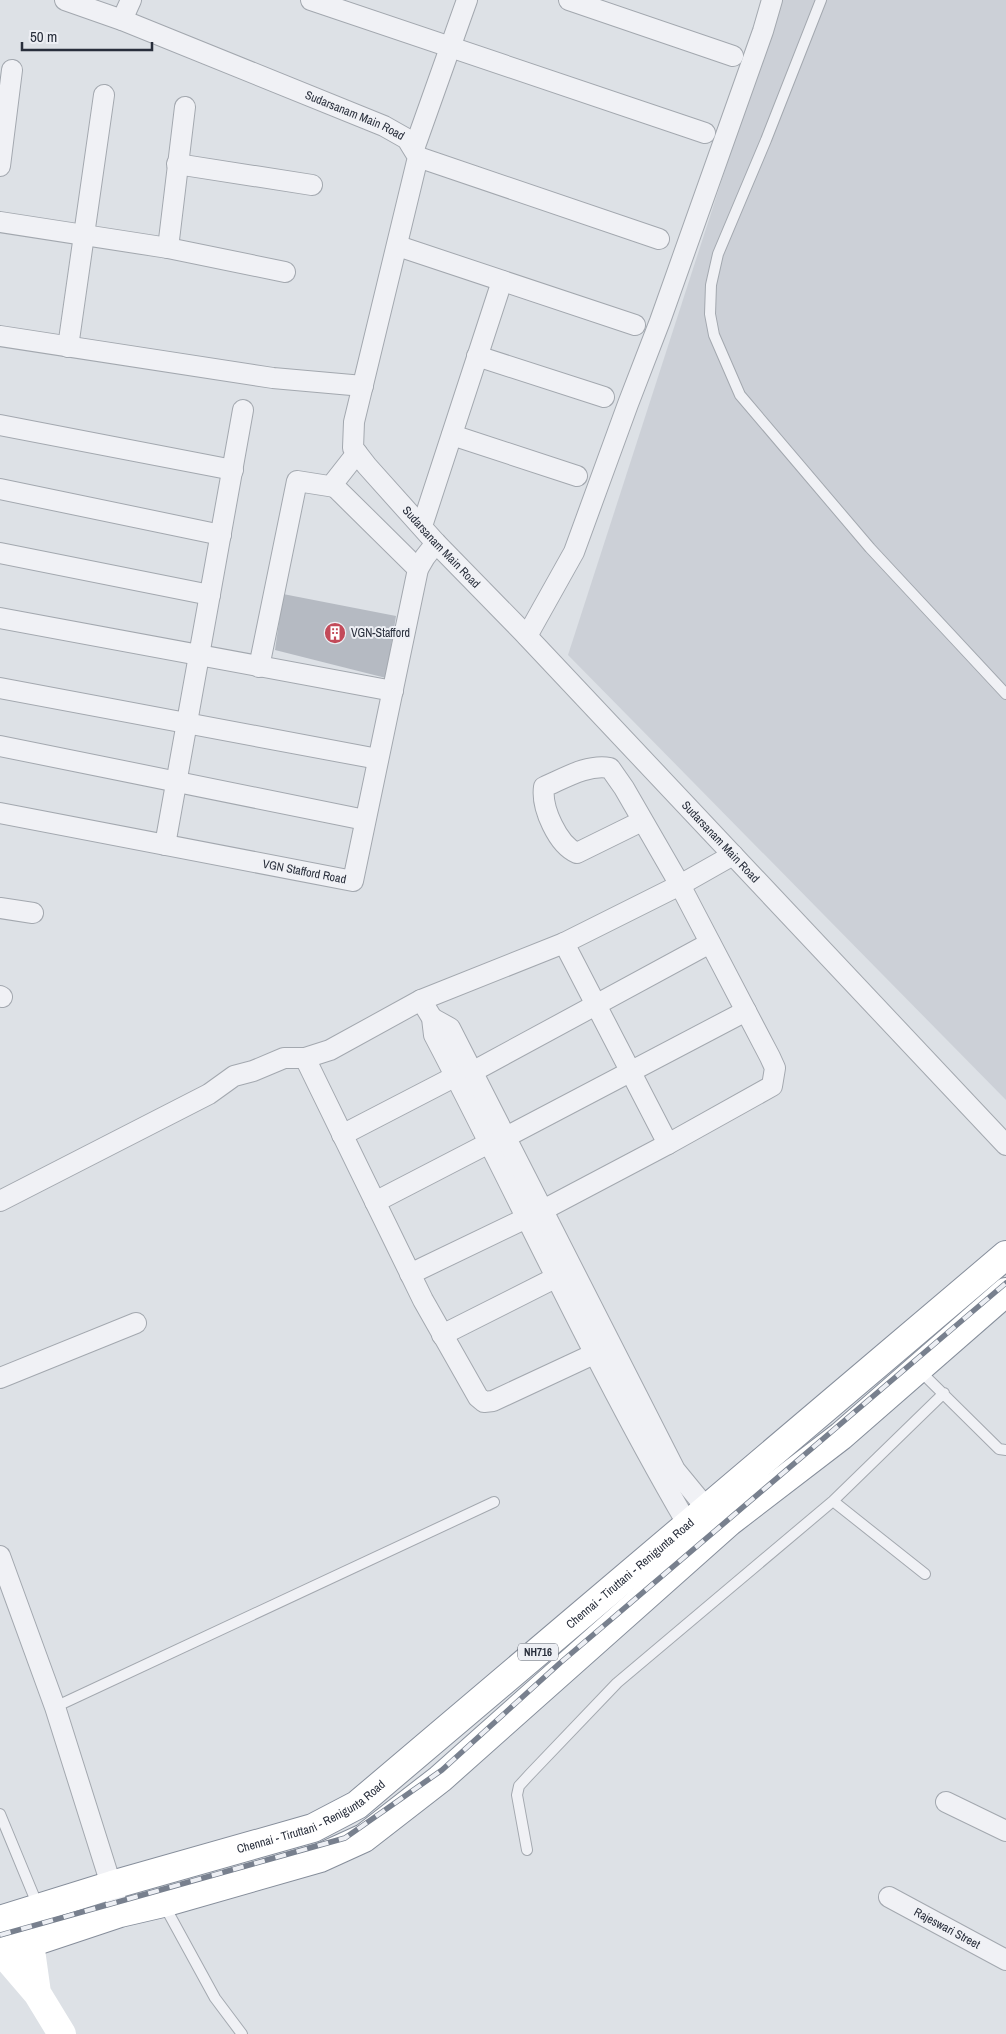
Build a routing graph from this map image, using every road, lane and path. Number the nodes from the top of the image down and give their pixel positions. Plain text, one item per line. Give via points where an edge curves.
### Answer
1 (65, 0) edge
2 (131, 0) edge
3 (311, 0) edge
4 (467, 0) edge
5 (569, 0) edge
6 (772, 0) edge
7 (821, 0) edge
8 (122, 20) junction
9 (450, 47) junction
10 (733, 56) dead end
11 (12, 70) dead end
12 (104, 95) dead end
13 (185, 107) dead end
14 (706, 133) dead end
15 (416, 153) junction
16 (178, 164) junction
17 (0, 166) edge
18 (312, 185) dead end
19 (0, 222) edge
20 (84, 235) junction
21 (659, 239) dead end
22 (398, 246) junction
23 (168, 248) junction
24 (285, 272) dead end
25 (502, 281) junction
26 (635, 324) dead end
27 (0, 336) edge
28 (68, 347) junction
29 (477, 356) junction
30 (363, 386) junction
31 (604, 397) dead end
32 (243, 410) dead end
33 (0, 425) edge
34 (452, 435) junction
35 (357, 454) junction
36 (233, 470) junction
37 (577, 476) dead end
38 (334, 487) junction
39 (0, 489) edge
40 (422, 526) junction
41 (221, 535) junction
42 (436, 543) junction
43 (0, 553) edge
44 (418, 569) junction
45 (210, 595) junction
46 (0, 618) edge
47 (527, 636) junction
48 (199, 656) junction
49 (259, 667) junction
50 (0, 688) edge
51 (392, 691) junction
52 (1006, 694) edge
53 (187, 723) junction
54 (0, 746) edge
55 (378, 759) junction
56 (177, 782) junction
57 (0, 813) edge
58 (365, 820) junction
59 (642, 821) junction
60 (165, 845) junction
61 (732, 855) junction
62 (680, 885) junction
63 (0, 908) edge
64 (33, 913) dead end
65 (564, 943) junction
66 (710, 943) junction
67 (422, 1000) junction
68 (596, 1006) junction
69 (746, 1012) junction
70 (305, 1058) junction
71 (631, 1073) junction
72 (464, 1074) junction
73 (342, 1135) junction
74 (497, 1140) junction
75 (668, 1144) junction
76 (1006, 1145) edge
77 (0, 1201) edge
78 (375, 1202) junction
79 (535, 1214) junction
80 (1006, 1255) edge
81 (410, 1274) junction
82 (557, 1277) junction
83 (1006, 1292) edge
84 (136, 1323) dead end
85 (442, 1335) junction
86 (596, 1353) junction
87 (918, 1368) junction
88 (618, 1375) junction
89 (0, 1378) edge
90 (944, 1393) junction
91 (1006, 1450) edge
92 (833, 1501) junction
93 (494, 1502) dead end
94 (698, 1517) junction
95 (0, 1556) edge
96 (925, 1574) dead end
97 (55, 1707) junction
98 (946, 1802) dead end
99 (0, 1814) edge
100 (1006, 1831) edge
101 (527, 1850) dead end
102 (112, 1885) junction
103 (889, 1898) dead end
104 (163, 1903) junction
105 (120, 1913) junction
106 (19, 1915) edge
107 (30, 1943) junction
108 (0, 1950) edge
109 (1006, 1960) edge
110 (37, 1993) junction
111 (62, 2034) edge
112 (242, 2034) edge

1 - 8 street, Sudarsanam Main Road
2 - 8 street
3 - 9 street
4 - 9 street
5 - 10 street
6 - 47 street via 667,303 574,552
7 - 52 lane via 718,254 711,285 710,314 714,335 740,396 870,548
8 - 15 street, Sudarsanam Main Road via 384,126 407,139
9 - 14 street
9 - 15 street
11 - 17 street
12 - 20 street
13 - 16 street
15 - 21 street
15 - 22 street
16 - 18 street
16 - 23 street
19 - 20 street
20 - 23 street
20 - 28 street
22 - 25 street
22 - 30 street
23 - 24 street
25 - 26 street
25 - 29 street
27 - 28 street
28 - 30 street via 273,378
29 - 31 street
29 - 34 street
30 - 35 street via 354,422 352,448
32 - 36 street
33 - 36 street
34 - 37 street
34 - 40 street
35 - 38 street via 335,481
35 - 40 street, Sudarsanam Main Road
36 - 41 street
38 - 44 street
38 - 49 street via 297,481
39 - 41 street
40 - 42 street, Sudarsanam Main Road
41 - 45 street
42 - 44 street, VGN Stafford Road
42 - 47 street, Sudarsanam Main Road
43 - 45 street
44 - 51 street, VGN Stafford Road
45 - 48 street
46 - 48 street
47 - 61 street, Sudarsanam Main Road
48 - 49 street
48 - 53 street
49 - 51 street
50 - 53 street
51 - 55 street, VGN Stafford Road
53 - 55 street
53 - 56 street
54 - 56 street
55 - 58 street, VGN Stafford Road
56 - 58 street
56 - 60 street
57 - 60 street, VGN Stafford Road
58 - 60 street, VGN Stafford Road via 353,881
59 - 59 street via 610,768 585,769 544,787 542,797 547,813 568,849 577,853
59 - 62 street
61 - 62 street
61 - 76 street, Sudarsanam Main Road
62 - 65 street
62 - 66 street
63 - 64 street
65 - 67 street
65 - 68 street
66 - 68 street
66 - 69 street
67 - 70 street via 330,1050
67 - 72 street via 432,1018 434,1035
68 - 71 street
68 - 72 street
69 - 71 street
69 - 75 street via 775,1068 772,1086
70 - 73 street
70 - 77 street via 284,1058 234,1076 209,1094
71 - 74 street
71 - 75 street
72 - 73 street
72 - 74 street
73 - 78 street
74 - 78 street
74 - 79 street
75 - 79 street
78 - 81 street
79 - 81 street
79 - 82 street
79 - 88 street
80 - 94 main road, Chennai - Tiruttani - Renigunta Road / NH716
81 - 85 street
82 - 85 street
82 - 86 street
83 - 87 main road, Chennai - Tiruttani - Renigunta Road / NH716
84 - 89 street
85 - 86 street via 472,1389 484,1402 493,1401
86 - 88 street
87 - 90 lane
87 - 104 main road, Chennai - Tiruttani - Renigunta Road / NH716 via 841,1436 729,1522 440,1778 364,1838 320,1858
88 - 94 street via 661,1478
90 - 91 lane via 999,1449
90 - 92 lane
92 - 96 lane
92 - 101 lane via 617,1683 519,1786 517,1806
93 - 97 lane
94 - 102 main road, Chennai - Tiruttani - Renigunta Road / NH716 via 357,1805 313,1828
95 - 97 street
97 - 102 street
98 - 100 street
99 - 106 lane
102 - 105 street
102 - 106 main road, Chennai - Tiruttani - Renigunta Road / NH716
103 - 109 street, Rajeswari Street
104 - 105 main road, Chennai - Tiruttani - Renigunta Road / NH716
104 - 112 lane via 215,1998
105 - 107 main road, Chennai - Tiruttani - Renigunta Road / NH716
106 - 107 main road
107 - 108 main road, Chennai - Tiruttani - Renigunta Road / NH716
107 - 110 main road
108 - 110 main road
110 - 111 main road

